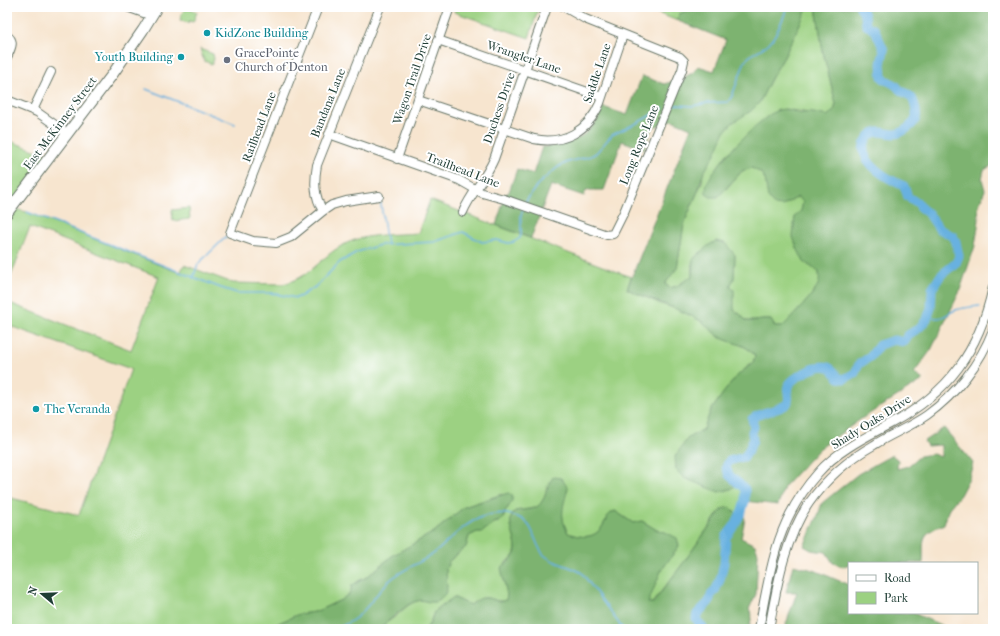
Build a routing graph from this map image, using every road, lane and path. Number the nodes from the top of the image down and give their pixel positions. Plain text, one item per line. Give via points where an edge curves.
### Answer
1 (128, 7) edge
2 (318, 7) edge
3 (380, 7) edge
4 (450, 7) edge
5 (547, 7) edge
6 (564, 7) edge
7 (155, 12) edge
8 (623, 35) junction
9 (9, 38) edge
10 (438, 40) junction
11 (7, 57) edge
12 (525, 70) junction
13 (51, 72) dead end
14 (602, 97) junction
15 (7, 100) edge
16 (418, 100) junction
17 (33, 110) junction
18 (505, 129) junction
19 (68, 134) junction
20 (329, 134) junction
21 (397, 159) junction
22 (475, 190) junction
23 (379, 196) dead end
24 (323, 211) junction
25 (463, 212) dead end
26 (7, 213) edge
27 (611, 235) joint
28 (993, 287) edge
29 (993, 330) edge
30 (759, 629) edge
31 (769, 629) edge

1 - 7 street
2 - 24 street, Railhead Lane via 230,233 253,241 276,243 291,237
3 - 20 street, Bandana Lane
4 - 10 street, Wagon Trail Drive
5 - 12 street, Duchess Drive
6 - 8 street
7 - 19 main road, East McKinney Street
8 - 14 street, Saddle Lane
8 - 27 street, Long Rope Lane via 680,57 684,61 678,82 624,212 615,232
9 - 11 street via 12,45
10 - 12 street, Wrangler Lane
10 - 16 street, Wagon Trail Drive
12 - 14 street, Wrangler Lane
12 - 18 street, Duchess Drive
13 - 17 street
14 - 18 street, Saddle Lane via 595,114 585,127 567,137 540,140
15 - 17 street
16 - 18 street, Saddle Lane
16 - 21 street, Wagon Trail Drive
17 - 19 street
18 - 22 street, Duchess Drive via 491,166
19 - 26 main road, East McKinney Street
20 - 21 street, Trailhead Lane
20 - 24 street, Bandana Lane via 315,177 315,193
21 - 22 street, Trailhead Lane via 459,180
22 - 25 street, Duchess Drive
22 - 27 street, Trailhead Lane
23 - 24 street via 346,201
28 - 30 street, Shady Oaks Drive via 978,336 949,380 920,406 846,449 819,472 799,496 777,543
29 - 31 street, Shady Oaks Drive via 970,373 958,387 927,415 852,458 810,503 788,546

